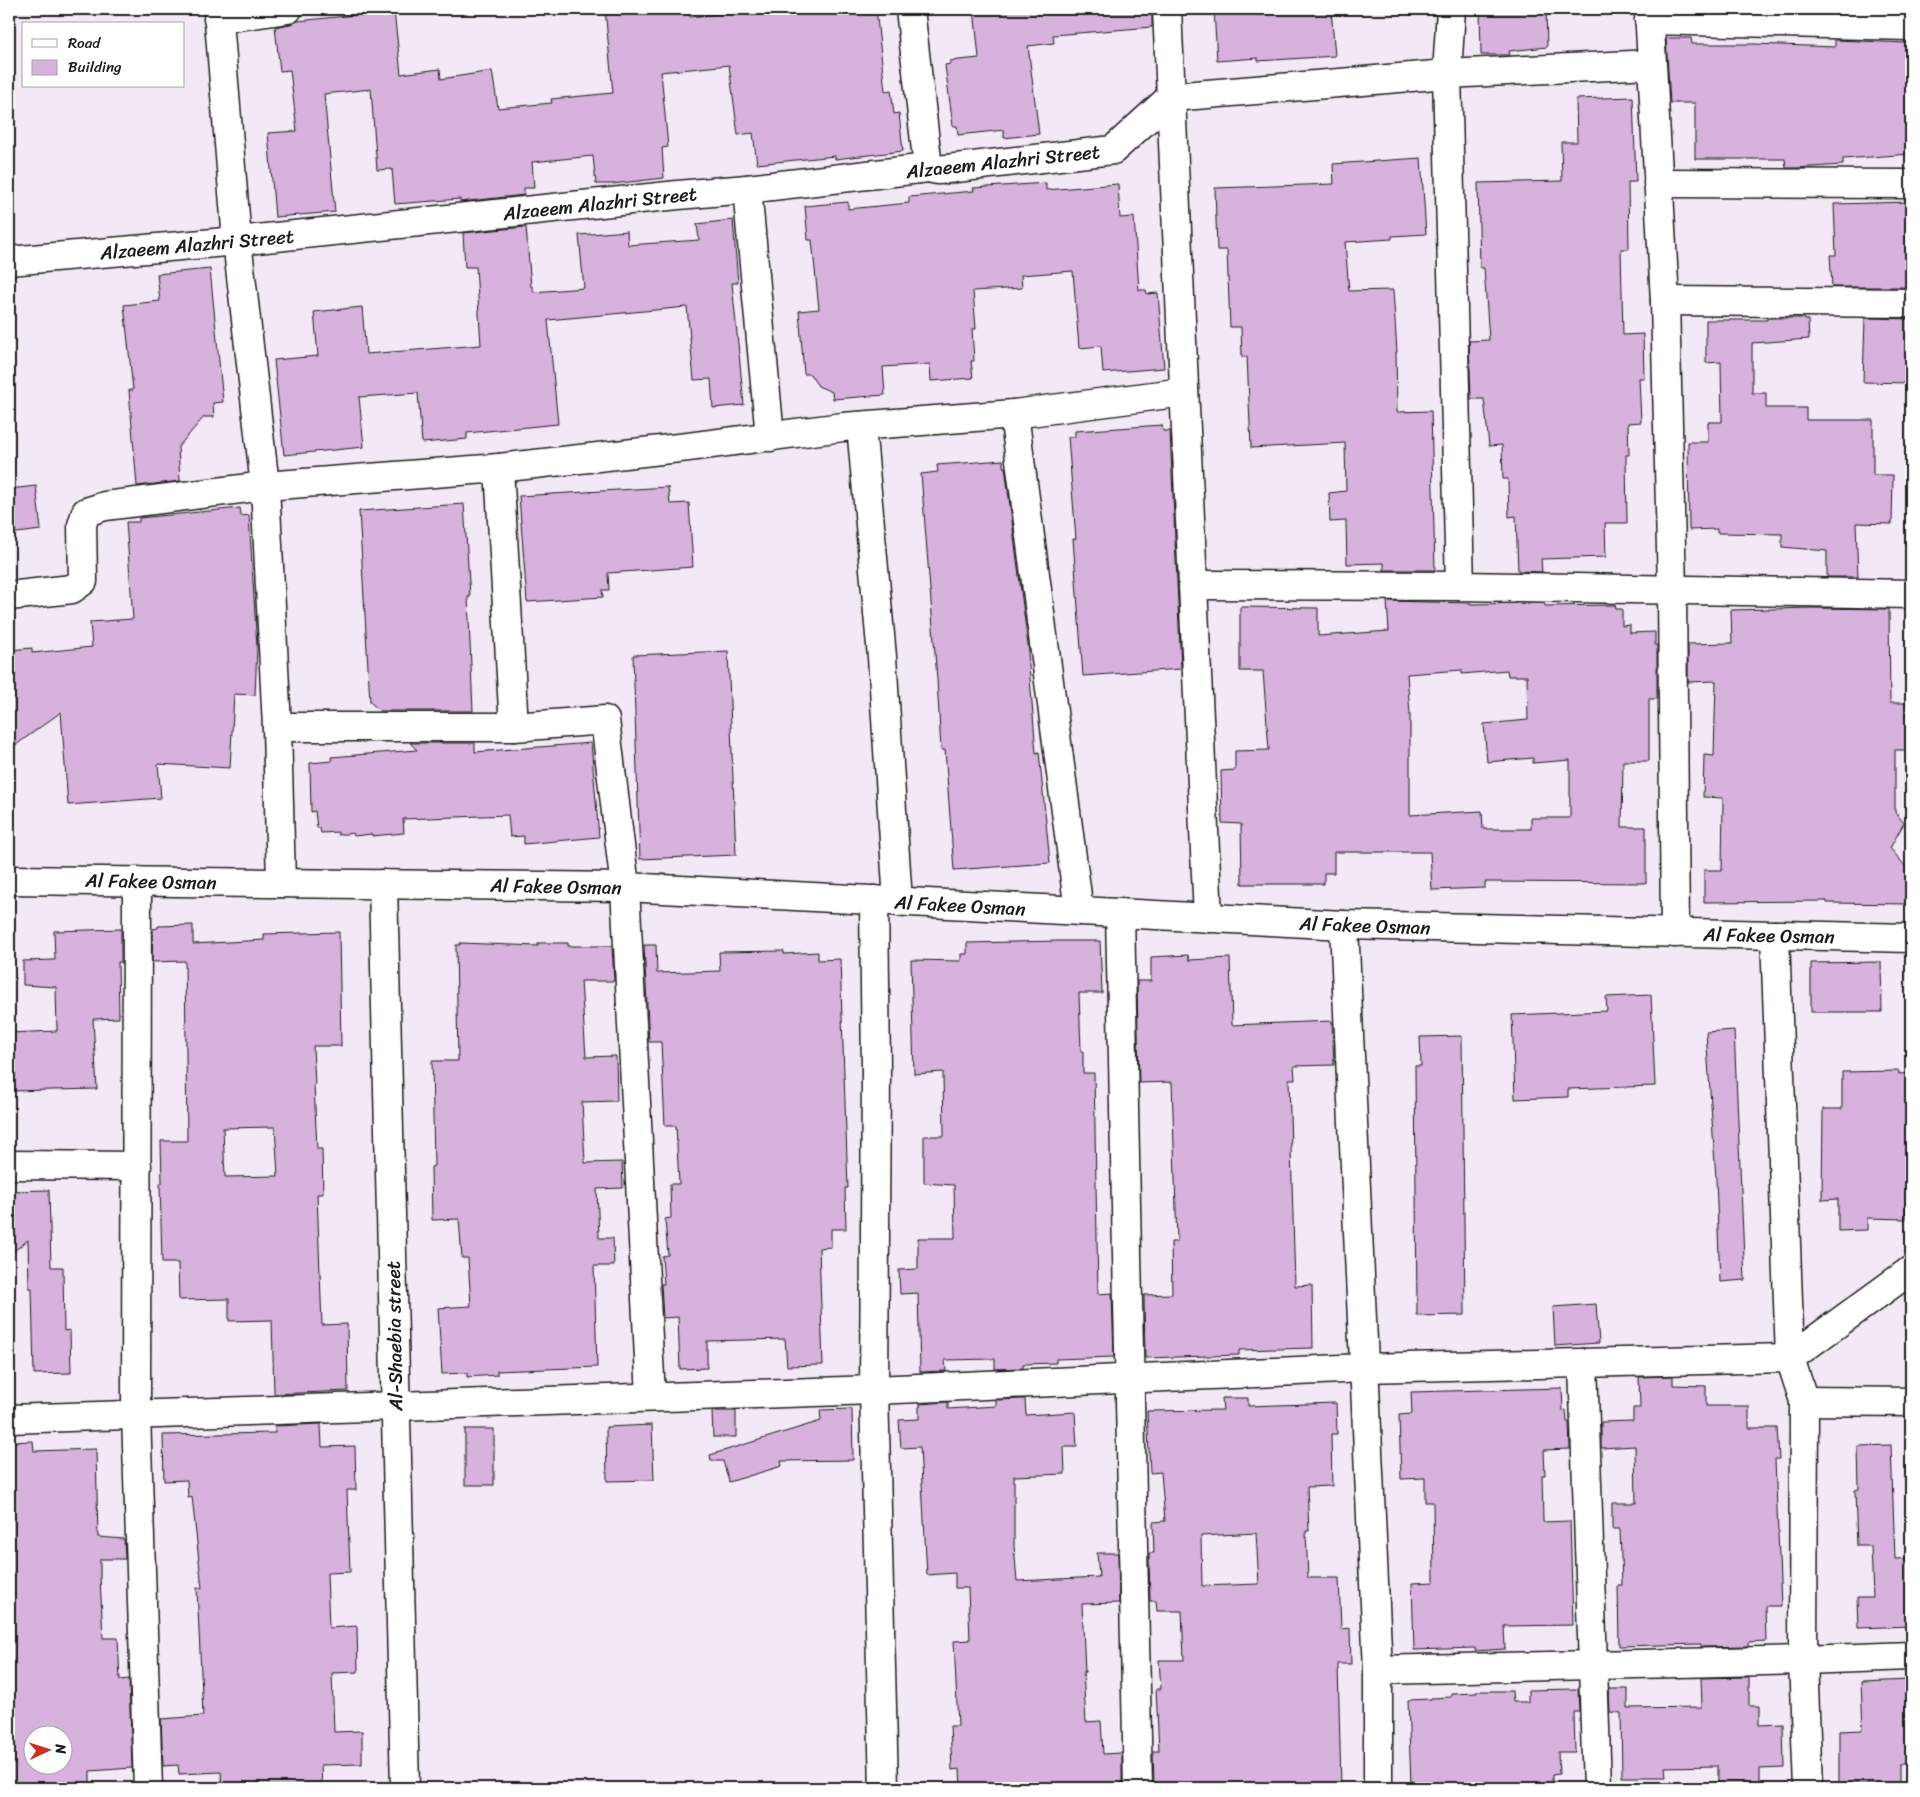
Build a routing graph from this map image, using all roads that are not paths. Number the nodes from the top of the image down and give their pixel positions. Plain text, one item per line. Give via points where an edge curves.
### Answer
1 (288, 9) edge
2 (910, 9) edge
3 (1167, 9) edge
4 (1451, 9) edge
5 (218, 14) edge
6 (1649, 14) edge
7 (1911, 26) edge
8 (1652, 64) junction
9 (1447, 74) junction
10 (1171, 97) junction
11 (928, 168) junction
12 (1658, 183) junction
13 (1911, 184) edge
14 (747, 189) junction
15 (237, 241) junction
16 (9, 261) edge
17 (1665, 301) junction
18 (1911, 303) edge
19 (1184, 392) junction
20 (1014, 414) junction
21 (861, 426) junction
22 (770, 436) junction
23 (499, 468) junction
24 (265, 486) junction
25 (1193, 585) junction
26 (1460, 586) junction
27 (1672, 590) junction
28 (1911, 594) edge
29 (9, 596) edge
30 (277, 727) junction
31 (514, 727) junction
32 (9, 880) edge
33 (137, 881) junction
34 (281, 883) junction
35 (383, 884) junction
36 (625, 887) junction
37 (886, 901) junction
38 (1079, 911) junction
39 (1120, 913) junction
40 (1208, 918) junction
41 (1344, 925) junction
42 (1675, 933) junction
43 (1775, 935) junction
44 (1911, 938) edge
45 (9, 1165) edge
46 (136, 1166) junction
47 (1911, 1270) edge
48 (1790, 1358) junction
49 (1583, 1363) junction
50 (1364, 1368) junction
51 (1128, 1377) junction
52 (874, 1390) junction
53 (651, 1397) junction
54 (1804, 1401) junction
55 (1911, 1402) edge
56 (395, 1405) junction
57 (136, 1414) junction
58 (9, 1419) edge
59 (1911, 1656) edge
60 (1803, 1660) junction
61 (1593, 1664) junction
62 (1378, 1670) junction
63 (148, 1788) edge
64 (405, 1788) edge
65 (884, 1788) edge
66 (1138, 1788) edge
67 (1378, 1788) edge
68 (1597, 1788) edge
69 (1808, 1788) edge

1 - 5 street
2 - 11 street
3 - 10 street
4 - 9 street
5 - 15 street
6 - 7 street
6 - 8 street
8 - 9 street
8 - 12 street
9 - 10 street
9 - 26 street
10 - 11 street, Alzaeem Alazhri Street via 1113,150 938,170
10 - 19 street
11 - 14 street, Alzaeem Alazhri Street
12 - 13 street
12 - 17 street
14 - 15 street, Alzaeem Alazhri Street
14 - 22 street
15 - 16 street, Alzaeem Alazhri Street
15 - 24 street
17 - 18 street
17 - 27 street
19 - 20 street
19 - 25 street
20 - 21 street
20 - 38 street
21 - 22 street
21 - 37 street via 882,657
22 - 23 street
23 - 24 street
23 - 31 street
24 - 29 street via 105,506 86,512 82,525 82,581 72,589
24 - 30 street
25 - 26 street
25 - 40 street
26 - 27 street
27 - 28 street
27 - 42 street
30 - 31 street
30 - 34 street
31 - 36 street via 605,720
32 - 33 street, Al Fakee Osman
33 - 34 street, Al Fakee Osman
33 - 46 street
34 - 35 street, Al Fakee Osman
35 - 36 street, Al Fakee Osman
35 - 56 street, Al-Shaebia street
36 - 37 street, Al Fakee Osman
36 - 53 street
37 - 38 street, Al Fakee Osman
37 - 52 street via 876,1071
38 - 39 street, Al Fakee Osman
39 - 40 street, Al Fakee Osman
39 - 51 street
40 - 41 street, Al Fakee Osman
41 - 42 street, Al Fakee Osman
41 - 50 street
42 - 43 street, Al Fakee Osman
43 - 44 street, Al Fakee Osman
43 - 48 street
45 - 46 street
46 - 57 street
47 - 48 street
48 - 49 street
48 - 54 street
49 - 50 street
49 - 61 street
50 - 51 street
50 - 62 street
51 - 52 street
51 - 66 street
52 - 53 street
52 - 65 street
53 - 56 street
54 - 55 street
54 - 60 street
56 - 57 street
56 - 64 street, Al-Shaebia street
57 - 58 street
57 - 63 street
59 - 60 street
60 - 61 street
60 - 69 street
61 - 62 street
61 - 68 street
62 - 67 street

